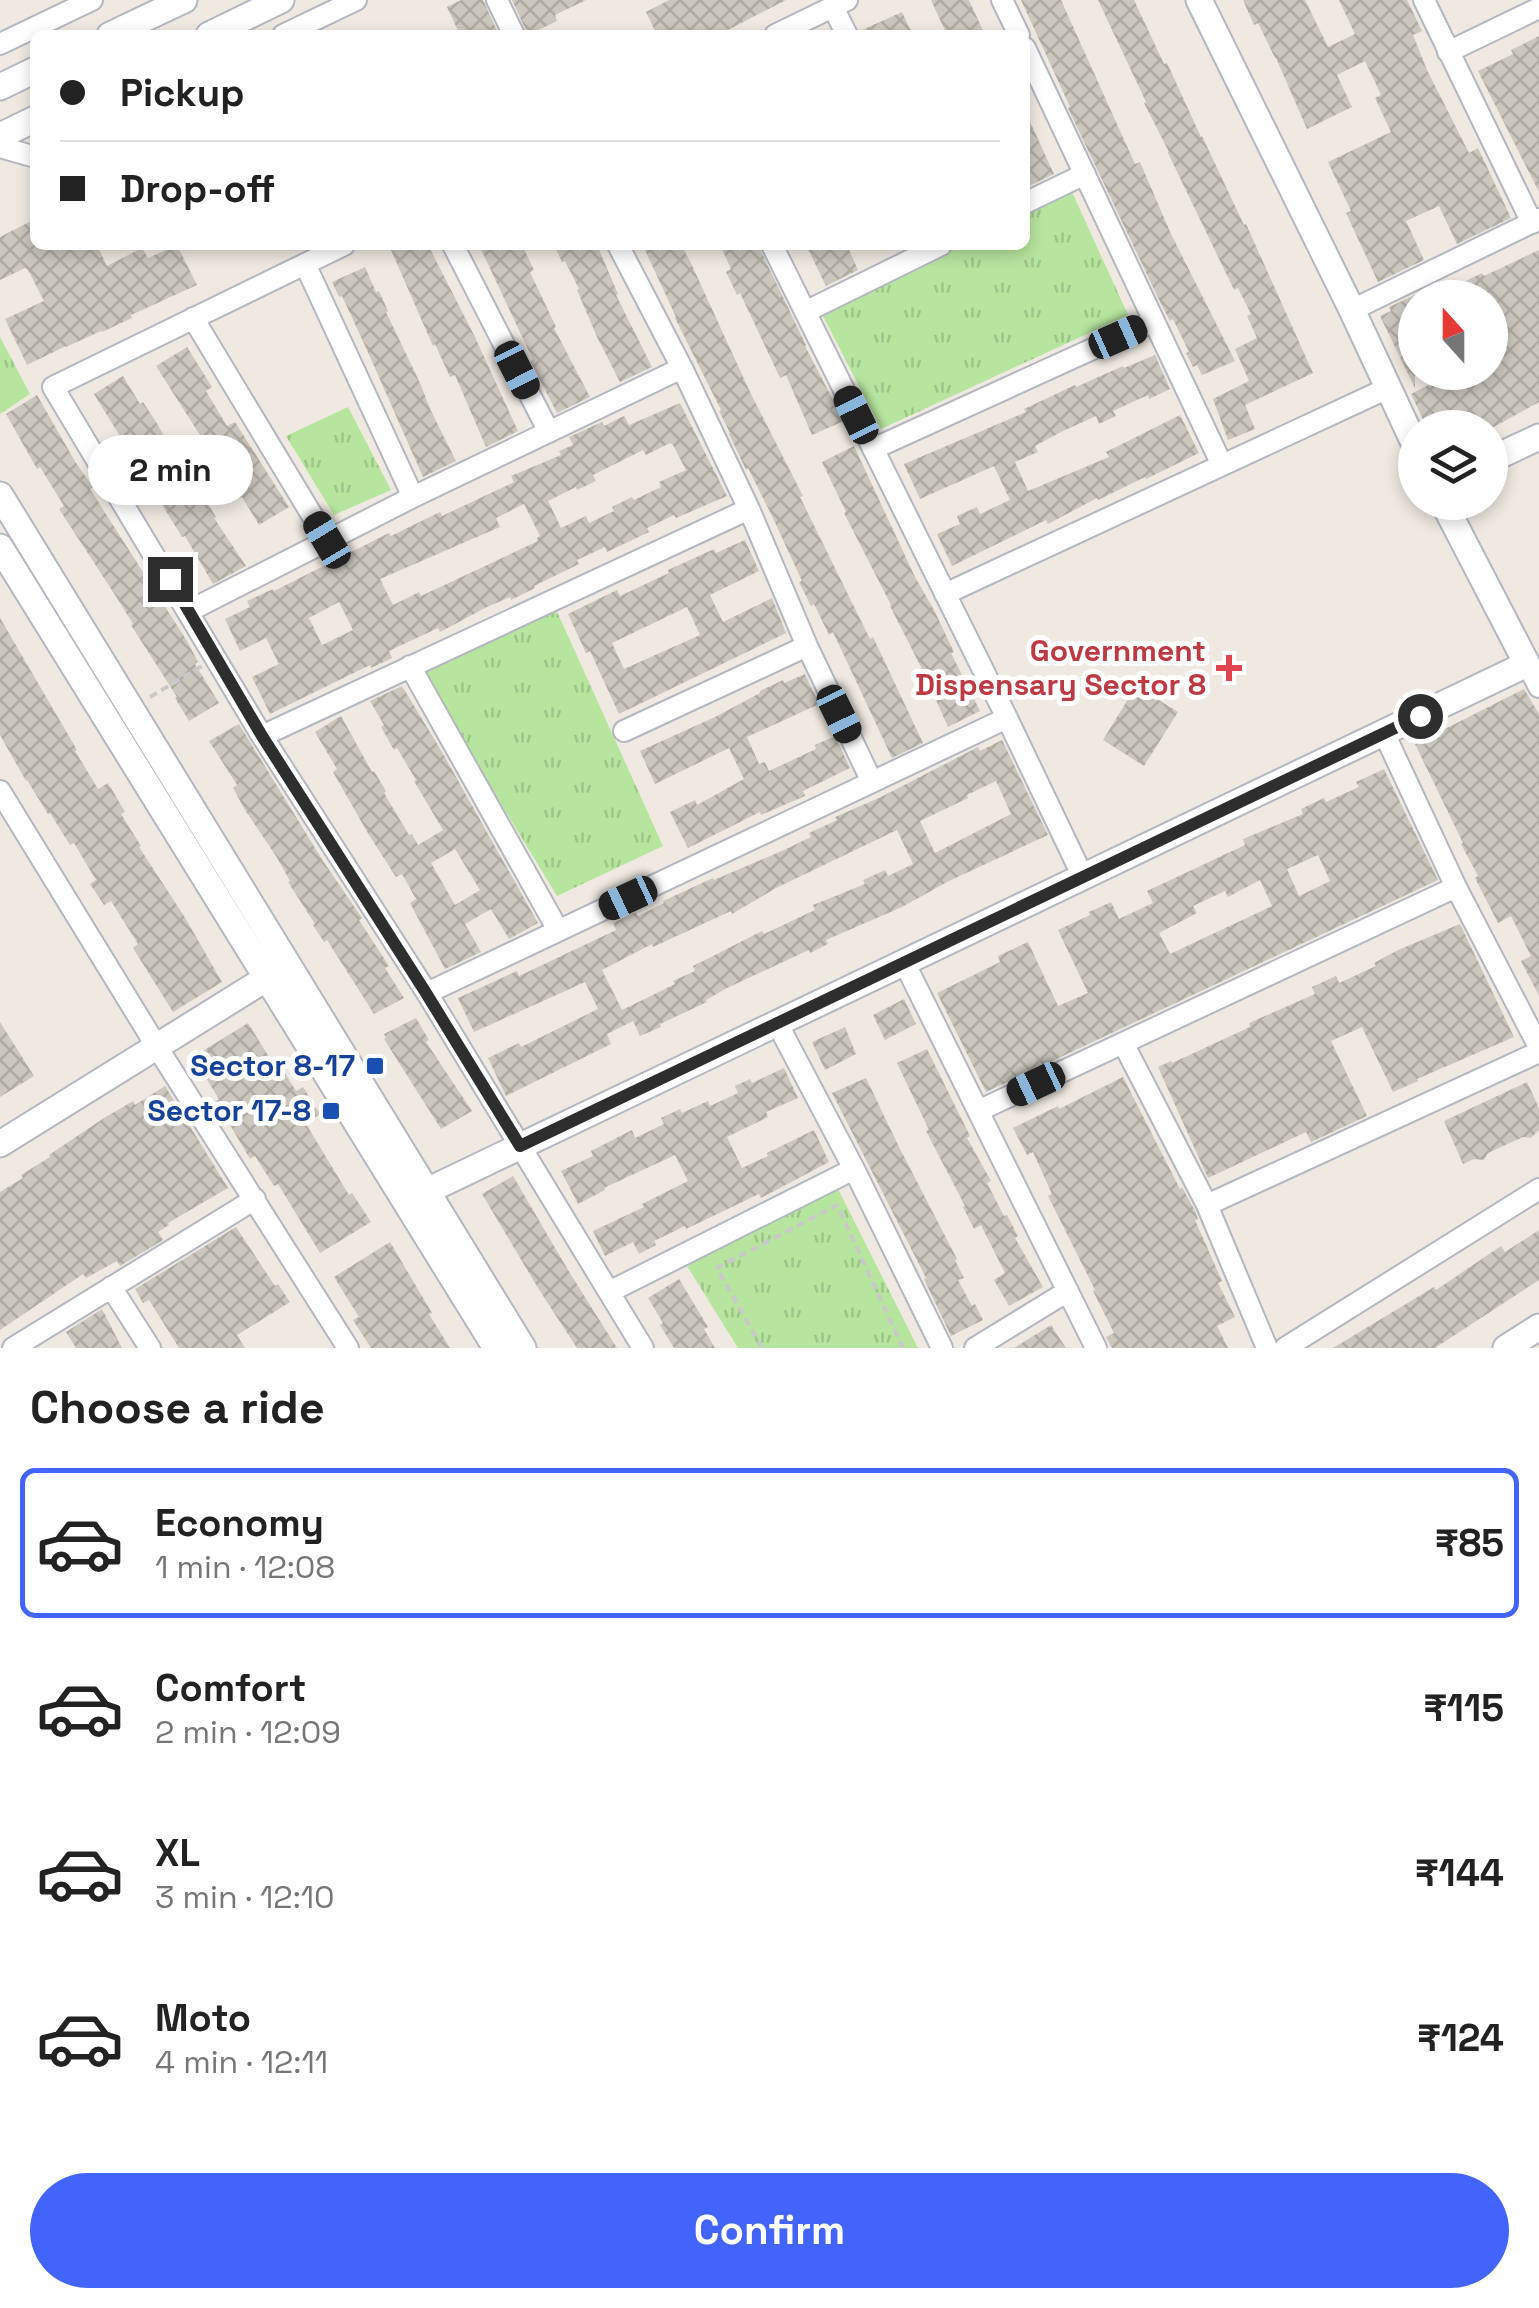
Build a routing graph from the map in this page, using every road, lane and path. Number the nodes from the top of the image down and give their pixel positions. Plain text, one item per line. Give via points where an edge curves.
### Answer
1 (92, 0) edge
2 (184, 0) edge
3 (282, 0) edge
4 (356, 0) edge
5 (498, 0) edge
6 (1002, 0) edge
7 (1199, 0) edge
8 (1424, 0) edge
9 (840, 3) edge
10 (1539, 8) edge
11 (121, 30) edge
12 (219, 30) edge
13 (293, 30) edge
14 (512, 30) edge
15 (785, 30) edge
16 (846, 30) edge
17 (1017, 30) edge
18 (0, 44) edge
19 (1448, 52) junction
20 (1030, 59) edge
21 (30, 72) edge
22 (0, 87) edge
23 (30, 121) edge
24 (0, 136) edge
25 (0, 147) edge
26 (30, 155) edge
27 (1084, 174) junction
28 (1030, 201) edge
29 (1535, 221) edge
30 (334, 250) edge
31 (457, 250) edge
32 (621, 250) edge
33 (774, 250) edge
34 (931, 250) edge
35 (305, 264) junction
36 (1352, 310) junction
37 (805, 312) junction
38 (193, 318) junction
39 (1154, 321) junction
40 (682, 368) junction
41 (1388, 388) junction
42 (1398, 410) edge
43 (549, 432) junction
44 (1539, 437) edge
45 (873, 449) junction
46 (1508, 452) edge
47 (1222, 465) junction
48 (0, 495) edge
49 (413, 497) junction
50 (749, 509) junction
51 (1452, 520) edge
52 (327, 540) junction
53 (0, 548) edge
54 (945, 594) junction
55 (189, 612) junction
56 (807, 646) junction
57 (216, 657) junction
58 (410, 666) junction
59 (1533, 676) edge
60 (150, 697) dead end
61 (1007, 718) junction
62 (624, 731) dead end
63 (1384, 733) junction
64 (262, 736) junction
65 (872, 782) junction
66 (2, 799) edge
67 (1083, 877) junction
68 (1456, 887) junction
69 (558, 930) junction
70 (904, 962) junction
71 (267, 978) junction
72 (426, 993) junction
73 (778, 1023) junction
74 (1123, 1043) junction
75 (157, 1047) junction
76 (1539, 1049) edge
77 (978, 1110) junction
78 (0, 1144) edge
79 (520, 1146) junction
80 (854, 1170) junction
81 (1539, 1189) edge
82 (427, 1191) junction
83 (255, 1199) junction
84 (1207, 1205) junction
85 (111, 1287) junction
86 (1068, 1291) junction
87 (609, 1292) junction
88 (1539, 1327) edge
89 (13, 1348) edge
90 (150, 1348) edge
91 (348, 1348) edge
92 (496, 1348) edge
93 (524, 1348) edge
94 (643, 1348) edge
95 (762, 1348) edge
96 (903, 1348) edge
97 (942, 1348) edge
98 (975, 1348) edge
99 (1096, 1348) edge
100 (1266, 1348) edge
101 (1285, 1348) edge
102 (1506, 1348) edge

1 - 18 street
2 - 11 street
3 - 12 street
4 - 13 street
5 - 14 street
6 - 17 street
7 - 36 street
8 - 19 street
9 - 15 street
9 - 16 street
10 - 19 street
19 - 29 street
20 - 27 street
21 - 22 street
23 - 24 street
25 - 26 street
27 - 28 street
27 - 39 street
29 - 36 street
30 - 35 street
31 - 43 street
32 - 40 street
33 - 37 street
34 - 37 street
35 - 38 street
35 - 49 street
36 - 41 street
37 - 45 street
38 - 52 street
38 - 55 street via 52,387
39 - 45 street
39 - 47 street
40 - 43 street
40 - 50 street
41 - 42 street
41 - 47 street
43 - 49 street
44 - 46 street
45 - 54 street
47 - 54 street
48 - 82 street
49 - 52 street
50 - 56 street
50 - 58 street
51 - 59 street
52 - 55 street
53 - 71 street
54 - 61 street
55 - 57 street
56 - 62 street
56 - 65 street
57 - 60 path
57 - 64 street
58 - 64 street
58 - 69 street
59 - 63 street
61 - 65 street
61 - 67 street
63 - 67 street
63 - 68 street
64 - 72 street
65 - 69 street
66 - 75 street
67 - 70 street
68 - 74 street
68 - 76 street
69 - 72 street
70 - 73 street
70 - 77 street
71 - 75 street
71 - 92 street
72 - 79 street
73 - 79 street
73 - 80 street
74 - 77 street
74 - 84 street
75 - 78 street
75 - 83 street
76 - 84 street
77 - 86 street
79 - 82 street
79 - 87 street
80 - 87 street
80 - 97 street
81 - 101 street
82 - 93 street
83 - 85 street
83 - 91 street
84 - 100 street
85 - 89 street
85 - 90 street
86 - 98 street
86 - 99 street
87 - 94 street
88 - 102 street
95 - 96 path via 717,1268 837,1205

